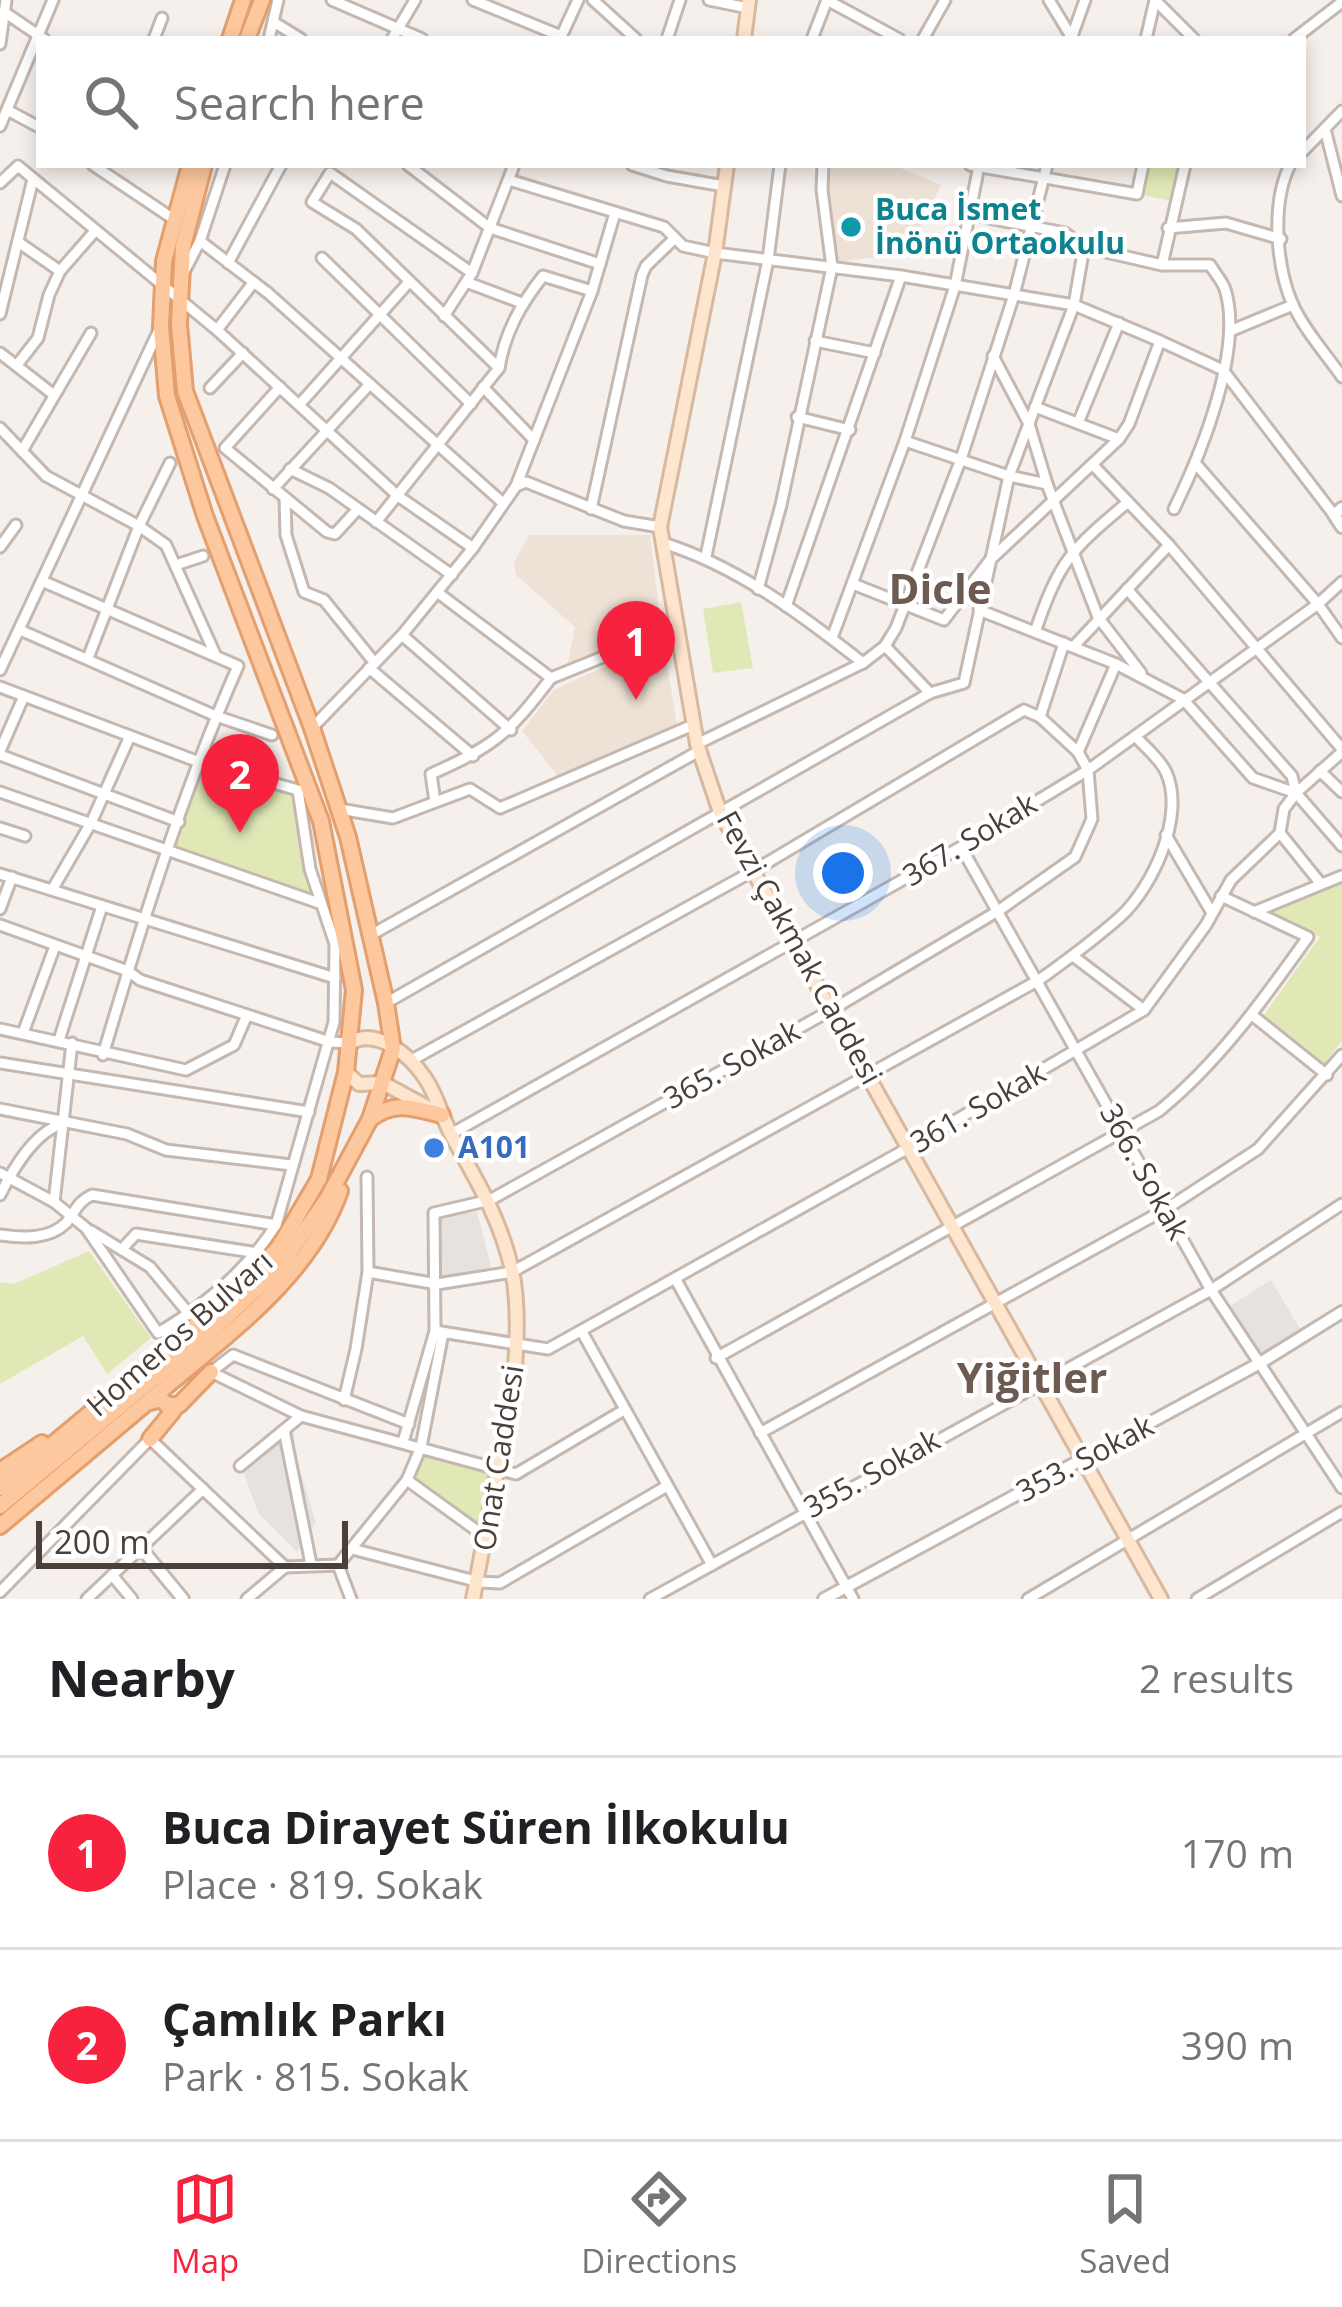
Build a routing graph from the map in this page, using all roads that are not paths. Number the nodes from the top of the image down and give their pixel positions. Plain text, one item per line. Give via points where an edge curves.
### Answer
1 (6, 0) edge
2 (53, 0) edge
3 (262, 0) edge
4 (278, 0) edge
5 (332, 0) edge
6 (415, 0) edge
7 (473, 0) edge
8 (578, 0) edge
9 (592, 0) edge
10 (680, 0) edge
11 (709, 0) edge
12 (827, 0) edge
13 (945, 0) edge
14 (1049, 0) edge
15 (1084, 0) edge
16 (1155, 0) edge
17 (238, 2) edge
18 (1342, 2) edge
19 (749, 4) edge
20 (7, 14) junction
21 (161, 18) dead end
22 (275, 23) junction
23 (395, 34) edge
24 (37, 36) edge
25 (41, 36) edge
26 (155, 36) edge
27 (231, 36) edge
28 (248, 36) edge
29 (270, 36) edge
30 (296, 36) edge
31 (556, 36) edge
32 (562, 36) edge
33 (633, 36) edge
34 (668, 36) edge
35 (744, 36) edge
36 (813, 36) edge
37 (893, 36) edge
38 (925, 36) edge
39 (1070, 36) edge
40 (1072, 36) edge
41 (1147, 36) edge
42 (1191, 36) edge
43 (1298, 36) edge
44 (0, 44) edge
45 (36, 47) edge
46 (9, 111) junction
47 (1342, 111) edge
48 (36, 125) edge
49 (0, 126) edge
50 (1324, 129) junction
51 (1306, 148) edge
52 (98, 168) edge
53 (189, 168) edge
54 (203, 168) edge
55 (225, 168) edge
56 (279, 168) edge
57 (412, 168) edge
58 (642, 168) edge
59 (727, 168) edge
60 (780, 168) edge
61 (823, 168) edge
62 (975, 168) edge
63 (1003, 168) edge
64 (1142, 168) edge
65 (1184, 168) edge
66 (1288, 168) edge
67 (510, 170) edge
68 (1046, 171) edge
69 (33, 179) junction
70 (0, 183) edge
71 (724, 186) junction
72 (1342, 196) edge
73 (615, 213) junction
74 (968, 214) junction
75 (175, 220) junction
76 (1034, 225) junction
77 (490, 227) junction
78 (1168, 228) junction
79 (95, 231) junction
80 (674, 238) junction
81 (1281, 239) junction
82 (200, 241) junction
83 (18, 242) junction
84 (1084, 247) junction
85 (715, 253) junction
86 (322, 258) dead end
87 (768, 260) junction
88 (228, 263) junction
89 (600, 265) junction
90 (1162, 265) junction
91 (832, 266) junction
92 (60, 271) junction
93 (901, 276) junction
94 (469, 278) junction
95 (180, 280) junction
96 (409, 282) junction
97 (254, 283) junction
98 (955, 286) junction
99 (163, 288) junction
100 (592, 291) junction
101 (1014, 295) junction
102 (180, 299) junction
103 (522, 303) junction
104 (1074, 305) junction
105 (1293, 305) junction
106 (0, 314) edge
107 (380, 315) junction
108 (443, 316) junction
109 (1119, 323) junction
110 (161, 327) junction
111 (217, 330) junction
112 (1230, 331) junction
113 (91, 333) dead end
114 (815, 341) junction
115 (1160, 341) junction
116 (0, 353) edge
117 (243, 353) junction
118 (875, 353) junction
119 (993, 356) junction
120 (340, 359) junction
121 (17, 365) junction
122 (499, 368) junction
123 (1223, 370) junction
124 (1342, 377) edge
125 (370, 384) junction
126 (280, 387) junction
127 (483, 387) junction
128 (210, 388) dead end
129 (54, 395) junction
130 (471, 404) junction
131 (299, 405) junction
132 (1035, 407) junction
133 (797, 417) junction
134 (1078, 423) junction
135 (1029, 424) junction
136 (0, 428) edge
137 (325, 430) junction
138 (850, 430) junction
139 (1120, 439) junction
140 (534, 440) junction
141 (905, 442) junction
142 (439, 445) junction
143 (22, 451) junction
144 (961, 459) junction
145 (170, 463) dead end
146 (1196, 464) junction
147 (1094, 465) junction
148 (290, 469) junction
149 (1009, 476) junction
150 (1047, 484) junction
151 (516, 486) junction
152 (273, 489) junction
153 (398, 496) junction
154 (83, 499) junction
155 (285, 499) junction
156 (1052, 499) junction
157 (1128, 502) junction
158 (503, 503) junction
159 (1174, 508) dead end
160 (358, 509) junction
161 (591, 509) junction
162 (1338, 512) edge
163 (376, 522) junction
164 (16, 525) dead end
165 (139, 526) junction
166 (1342, 526) edge
167 (660, 527) junction
168 (663, 543) junction
169 (1169, 544) junction
170 (0, 547) edge
171 (472, 548) junction
172 (1072, 550) junction
173 (202, 556) dead end
174 (706, 556) junction
175 (990, 560) junction
176 (176, 565) junction
177 (452, 574) junction
178 (42, 581) junction
179 (1342, 582) edge
180 (854, 584) junction
181 (758, 589) junction
182 (1127, 590) junction
183 (437, 592) junction
184 (906, 603) junction
185 (1318, 604) junction
186 (786, 606) junction
187 (107, 607) junction
188 (980, 610) junction
189 (1098, 617) junction
190 (677, 627) junction
191 (20, 631) junction
192 (1035, 632) junction
193 (402, 635) junction
194 (832, 638) junction
195 (1342, 638) edge
196 (1069, 645) junction
197 (885, 646) junction
198 (1254, 649) junction
199 (216, 656) junction
200 (88, 658) junction
201 (862, 663) junction
202 (1116, 664) junction
203 (372, 665) junction
204 (0, 670) edge
205 (1145, 677) junction
206 (551, 678) junction
207 (1209, 681) junction
208 (0, 687) edge
209 (930, 693) junction
210 (24, 696) junction
211 (1183, 699) junction
212 (216, 716) junction
213 (1040, 717) junction
214 (693, 724) junction
215 (312, 728) junction
216 (511, 730) junction
217 (272, 735) dead end
218 (130, 736) junction
219 (1136, 737) junction
220 (1, 747) edge
221 (698, 748) junction
222 (1342, 751) edge
223 (1078, 752) junction
224 (473, 756) junction
225 (298, 759) junction
226 (199, 762) junction
227 (1088, 770) junction
228 (1320, 771) junction
229 (298, 790) junction
230 (0, 792) edge
231 (1295, 793) junction
232 (1342, 793) edge
233 (104, 795) junction
234 (435, 802) junction
235 (339, 809) junction
236 (720, 812) junction
237 (178, 822) junction
238 (91, 824) junction
239 (0, 828) edge
240 (1280, 833) junction
241 (1166, 835) junction
242 (25, 836) dead end
243 (1342, 846) edge
244 (961, 847) junction
245 (168, 852) junction
246 (753, 871) junction
247 (0, 874) edge
248 (1342, 876) edge
249 (12, 877) junction
250 (1321, 884) junction
251 (52, 890) junction
252 (1221, 896) junction
253 (319, 903) junction
254 (103, 906) junction
255 (340, 906) junction
256 (0, 909) edge
257 (998, 911) junction
258 (1254, 912) junction
259 (1212, 913) junction
260 (144, 919) junction
261 (0, 925) edge
262 (369, 936) junction
263 (794, 941) junction
264 (335, 944) junction
265 (55, 946) junction
266 (1073, 956) junction
267 (83, 957) junction
268 (128, 971) junction
269 (335, 978) junction
270 (1039, 980) junction
271 (386, 1003) junction
272 (833, 1009) junction
273 (1144, 1010) junction
274 (247, 1015) junction
275 (1252, 1016) junction
276 (0, 1029) edge
277 (22, 1034) junction
278 (59, 1040) junction
279 (330, 1042) junction
280 (72, 1043) junction
281 (350, 1043) junction
282 (393, 1049) junction
283 (1077, 1052) junction
284 (1342, 1054) edge
285 (103, 1055) junction
286 (410, 1060) junction
287 (325, 1062) junction
288 (0, 1063) edge
289 (346, 1072) junction
290 (869, 1073) junction
291 (70, 1075) junction
292 (1327, 1075) junction
293 (383, 1084) junction
294 (0, 1109) edge
295 (309, 1112) junction
296 (442, 1115) junction
297 (370, 1119) junction
298 (64, 1124) junction
299 (1121, 1132) junction
300 (451, 1133) junction
301 (355, 1147) junction
302 (910, 1147) junction
303 (291, 1165) junction
304 (4, 1176) edge
305 (367, 1177) dead end
306 (0, 1195) edge
307 (490, 1200) junction
308 (54, 1202) junction
309 (1342, 1204) edge
310 (1166, 1209) junction
311 (71, 1214) junction
312 (276, 1225) junction
313 (86, 1228) junction
314 (955, 1228) junction
315 (0, 1235) edge
316 (122, 1249) junction
317 (258, 1253) junction
318 (368, 1272) junction
319 (512, 1272) junction
320 (676, 1280) junction
321 (437, 1284) junction
322 (1211, 1290) junction
323 (998, 1305) junction
324 (1342, 1312) edge
325 (190, 1315) junction
326 (439, 1332) junction
327 (582, 1332) junction
328 (518, 1345) junction
329 (716, 1358) junction
330 (1260, 1363) junction
331 (211, 1372) junction
332 (1041, 1382) junction
333 (344, 1400) junction
334 (146, 1404) junction
335 (170, 1405) junction
336 (624, 1410) junction
337 (92, 1412) junction
338 (1342, 1412) edge
339 (301, 1416) junction
340 (409, 1424) junction
341 (284, 1430) junction
342 (1306, 1432) junction
343 (760, 1433) junction
344 (150, 1439) junction
345 (403, 1442) junction
346 (422, 1447) junction
347 (1084, 1460) junction
348 (240, 1466) dead end
349 (500, 1469) junction
350 (0, 1472) edge
351 (407, 1480) junction
352 (667, 1486) junction
353 (0, 1488) edge
354 (1342, 1488) edge
355 (203, 1489) junction
356 (0, 1506) edge
357 (803, 1512) junction
358 (1342, 1512) edge
359 (0, 1526) edge
360 (487, 1538) junction
361 (1129, 1542) junction
362 (141, 1548) junction
363 (352, 1549) junction
364 (311, 1564) junction
365 (338, 1564) junction
366 (712, 1565) junction
367 (285, 1567) junction
368 (112, 1575) junction
369 (478, 1582) junction
370 (0, 1592) edge
371 (849, 1593) edge
372 (86, 1599) edge
373 (132, 1599) edge
374 (183, 1599) edge
375 (247, 1599) edge
376 (351, 1599) edge
377 (472, 1599) edge
378 (650, 1599) edge
379 (824, 1599) edge
380 (1028, 1599) edge
381 (1161, 1599) edge
382 (1197, 1599) edge

1 - 20 street
2 - 25 street
3 - 28 main road
4 - 22 street
5 - 23 street
6 - 23 street
7 - 31 street
8 - 32 street
9 - 33 street
10 - 34 street
11 - 19 street
12 - 36 street
12 - 37 street
13 - 38 street
14 - 39 street
15 - 40 street
16 - 41 street
16 - 42 street
17 - 27 main road
18 - 43 street
19 - 35 main road
20 - 24 street
20 - 44 street
21 - 26 street
22 - 29 street
22 - 30 street
45 - 46 street
46 - 48 street
46 - 49 street
47 - 50 street
50 - 51 street
50 - 72 street
52 - 75 street
53 - 75 main road, Homeros Bulvarı
54 - 95 main road
55 - 82 street
56 - 88 street
57 - 77 street
58 - 71 street
59 - 71 main road, Fevzi Çakmak Caddesi
60 - 87 street
61 - 91 street
62 - 74 street
63 - 68 street
64 - 68 street via 1137,194
65 - 78 street
66 - 81 street
67 - 73 street
67 - 77 street
68 - 76 street
69 - 70 street via 18,166
69 - 79 street
69 - 83 street
71 - 85 main road, Fevzi Çakmak Caddesi
73 - 80 street via 664,227
73 - 89 street
74 - 76 street
74 - 98 street
75 - 99 main road, Homeros Bulvarı
76 - 84 street
76 - 101 street
77 - 89 street
77 - 94 street
78 - 81 street via 1226,223
78 - 90 street
79 - 92 street
79 - 99 street
80 - 85 street
80 - 161 street via 642,275
81 - 105 street
82 - 88 street
82 - 95 street
83 - 92 street
83 - 106 street
84 - 90 street
84 - 104 street
85 - 87 street
85 - 167 main road, Fevzi Çakmak Caddesi
86 - 107 street
87 - 91 street
87 - 174 street
88 - 97 street
89 - 100 street
90 - 112 street via 1210,265 1225,287
91 - 93 street
91 - 114 street
92 - 121 street via 38,338
93 - 98 street
93 - 118 street
94 - 96 street via 330,173 312,202 356,229
94 - 103 street
94 - 108 street
95 - 102 main road
96 - 107 street
96 - 108 street
97 - 111 street
97 - 120 street
98 - 101 street
98 - 141 street
99 - 102 street
99 - 110 main road, Homeros Bulvarı
100 - 103 street via 543,276
100 - 140 street
101 - 104 street
101 - 119 street
102 - 111 street
102 - 215 main road via 184,391
103 - 122 street
104 - 109 street
104 - 132 street
105 - 112 street
105 - 124 street
107 - 120 street
107 - 130 street
108 - 122 street
109 - 115 street
109 - 134 street
110 - 154 street
110 - 225 main road, Homeros Bulvarı via 167,396 205,517
111 - 117 street
112 - 123 street
113 - 129 street
114 - 118 street
114 - 133 street
115 - 123 street
115 - 139 street
116 - 121 street
117 - 126 street
117 - 128 street
118 - 138 street
119 - 135 street
119 - 144 street
120 - 125 street
120 - 131 street
121 - 129 street
122 - 127 street
123 - 146 street
123 - 162 street
125 - 137 street
125 - 142 street
126 - 131 street
126 - 152 street via 225,448
127 - 130 street
127 - 140 street
129 - 143 street
130 - 142 street
131 - 137 street
132 - 134 street
132 - 135 street
133 - 138 street
133 - 181 street
134 - 139 street
135 - 149 street
135 - 150 street
136 - 143 street
137 - 148 street
137 - 153 street
138 - 186 street
139 - 147 street
140 - 151 street
141 - 144 street
141 - 180 street
142 - 153 street
142 - 158 street
143 - 154 street
144 - 149 street
144 - 184 street
145 - 165 street
146 - 159 street
146 - 185 street
147 - 156 street
147 - 157 street
148 - 152 street
148 - 160 street
149 - 150 street
149 - 175 street
150 - 156 street
151 - 158 street
151 - 161 street via 526,482
152 - 155 street
153 - 163 street
153 - 171 street
154 - 165 street
154 - 178 street
155 - 160 street via 334,534
155 - 203 street via 286,535 304,592 324,600
156 - 172 street
156 - 175 street
157 - 169 street
157 - 172 street
158 - 171 street
160 - 163 street
161 - 167 street
162 - 166 street
163 - 177 street
164 - 170 street
165 - 176 street via 166,545
165 - 187 street
167 - 168 main road, Fevzi Çakmak Caddesi
168 - 174 street
168 - 190 main road, Fevzi Çakmak Caddesi
169 - 182 street
169 - 198 street
171 - 177 street
172 - 189 street
172 - 192 street
173 - 176 street
174 - 181 street
175 - 184 street via 944,620
175 - 188 street
176 - 199 street
177 - 183 street
178 - 187 street
178 - 191 street
179 - 185 street, 367. Sokak
180 - 184 street
180 - 194 street
181 - 186 street
182 - 189 street
182 - 207 street
183 - 193 street
183 - 206 street
184 - 197 street
185 - 195 street
185 - 198 street, 367. Sokak
186 - 194 street
187 - 199 street
187 - 200 street
188 - 192 street
188 - 209 street via 964,683
189 - 196 street
189 - 205 street
190 - 206 street
190 - 214 main road, Fevzi Çakmak Caddesi
191 - 200 street
191 - 204 street
192 - 196 street
193 - 203 street
193 - 216 street
194 - 201 street
196 - 202 street
196 - 213 street
197 - 201 street
197 - 209 street
198 - 207 street, 367. Sokak
198 - 222 street
199 - 212 street via 238,666
200 - 212 street
201 - 221 street
202 - 205 street
202 - 223 street
203 - 215 street
203 - 224 street
205 - 211 street
206 - 216 street
207 - 211 street, 367. Sokak
207 - 231 street via 1292,776
208 - 210 street
209 - 236 street
210 - 218 street
210 - 220 street
211 - 219 street, 367. Sokak
211 - 231 street via 1253,778
212 - 217 street
212 - 226 street
213 - 223 street
213 - 246 street via 1024,710
214 - 221 main road, Fevzi Çakmak Caddesi
214 - 234 street via 500,808 470,789
215 - 235 main road
216 - 224 street
218 - 226 street
218 - 233 street
219 - 227 street, 367. Sokak
219 - 241 street via 1171,786
220 - 233 street
221 - 236 main road, Fevzi Çakmak Caddesi
221 - 262 street
222 - 228 street, 361. Sokak
223 - 227 street
224 - 234 street via 431,774
225 - 229 main road
225 - 255 main road, Homeros Bulvarı
226 - 229 street
226 - 237 street
227 - 244 street, 367. Sokak
227 - 257 street, 365. Sokak via 1092,819 1075,857
228 - 231 street, 361. Sokak
228 - 232 street
229 - 253 street
230 - 238 street
231 - 240 street, 361. Sokak
231 - 243 street
233 - 237 street
233 - 238 street
234 - 235 street via 393,818
235 - 262 main road
236 - 246 main road, Fevzi Çakmak Caddesi
236 - 271 street
237 - 245 street
238 - 245 street
238 - 251 street
239 - 242 street
240 - 250 street
240 - 252 street, 361. Sokak
241 - 259 street
241 - 266 street via 1138,896
244 - 257 street, 366. Sokak
244 - 263 street, 367. Sokak
245 - 253 street
245 - 260 street
246 - 263 main road, Fevzi Çakmak Caddesi
246 - 286 street
247 - 249 street
248 - 250 street
249 - 251 street
249 - 256 street
250 - 258 street
251 - 254 street
252 - 258 street
252 - 259 street, 361. Sokak
253 - 264 street
254 - 260 street
254 - 267 street
255 - 264 main road
255 - 281 main road, Homeros Bulvarı via 354,990
257 - 270 street, 366. Sokak
257 - 272 street, 365. Sokak
258 - 275 street via 1309,937
259 - 273 street, 361. Sokak
260 - 268 street
260 - 269 street
261 - 265 street
262 - 271 main road
263 - 272 main road, Fevzi Çakmak Caddesi
263 - 300 street, 367. Sokak
264 - 269 street
265 - 267 street
265 - 277 street
266 - 270 street
266 - 273 street
267 - 268 street
267 - 278 street
268 - 274 street
268 - 285 street
269 - 279 street
270 - 283 street, 366. Sokak
270 - 290 street
271 - 282 main road
272 - 290 main road, Fevzi Çakmak Caddesi
272 - 307 street, 365. Sokak
273 - 283 street, 361. Sokak
274 - 279 street
274 - 285 street via 233,1045 186,1070
275 - 292 street
275 - 299 street via 1194,1083
276 - 277 street
277 - 278 street
278 - 280 street
279 - 281 street
279 - 287 street
280 - 285 street
280 - 291 street
281 - 282 main road, Onat Caddesi via 373,1036
281 - 289 main road, Homeros Bulvarı
282 - 286 main road, Onat Caddesi
282 - 293 main road, Homeros Bulvarı
283 - 299 street, 366. Sokak
283 - 302 street, 361. Sokak
284 - 292 street
286 - 296 main road, Onat Caddesi
287 - 289 street
287 - 295 street
288 - 291 street
289 - 293 main road via 359,1084
289 - 337 main road, Homeros Bulvarı via 320,1179 294,1228 250,1279
290 - 302 main road, Fevzi Çakmak Caddesi
290 - 319 street
291 - 295 street
291 - 298 street
292 - 310 street via 1258,1149
293 - 296 main road
293 - 297 main road, Homeros Bulvarı
294 - 298 street
295 - 303 street
296 - 297 main road via 398,1105
296 - 300 main road, Onat Caddesi
297 - 301 main road, Homeros Bulvarı
298 - 303 street via 166,1150
298 - 304 street
298 - 308 street
299 - 310 street, 366. Sokak
299 - 314 street
300 - 307 main road, Onat Caddesi
301 - 334 main road via 325,1224 298,1262
301 - 356 main road, Homeros Bulvarı via 278,1269
302 - 314 main road, Fevzi Çakmak Caddesi
302 - 320 street, 361. Sokak
303 - 312 street
304 - 306 street
304 - 308 street
305 - 318 street
307 - 319 main road, Onat Caddesi
307 - 321 street, 365. Sokak via 434,1213
308 - 311 street
309 - 322 street, 355. Sokak
310 - 322 street, 366. Sokak
310 - 323 street
311 - 312 street via 92,1195
311 - 313 street
311 - 315 street via 37,1237
312 - 317 street
313 - 316 street
313 - 325 street via 158,1333
314 - 323 main road, Fevzi Çakmak Caddesi
314 - 329 street
316 - 317 street via 136,1234
316 - 325 street via 150,1267
317 - 325 street
318 - 321 street
318 - 333 street
319 - 321 street
319 - 328 main road, Onat Caddesi
320 - 327 street, 361. Sokak
320 - 329 street
321 - 326 street
322 - 330 street, 366. Sokak
322 - 332 street, 355. Sokak
323 - 332 main road, Fevzi Çakmak Caddesi
323 - 343 street
324 - 330 street, 353. Sokak
326 - 328 street, 361. Sokak
326 - 340 street
326 - 346 street
327 - 328 street, 361. Sokak via 548,1349
327 - 336 street
328 - 349 main road, Onat Caddesi
329 - 343 street
330 - 342 street, 366. Sokak
330 - 347 street, 353. Sokak
331 - 333 street via 233,1355
331 - 335 main road via 186,1400
331 - 339 street
332 - 347 main road, Fevzi Çakmak Caddesi
332 - 357 street, 355. Sokak
333 - 340 street
334 - 335 main road
334 - 359 main road
335 - 344 main road via 170,1418
336 - 349 street via 516,1474
336 - 352 street
337 - 350 main road
337 - 353 main road, Homeros Bulvarı
338 - 342 street
339 - 341 street
339 - 345 street
340 - 345 street
341 - 348 street
341 - 364 street
342 - 354 street, 366. Sokak
342 - 361 street
343 - 357 street
344 - 355 street
344 - 370 street
345 - 346 street
346 - 349 street
346 - 351 street
347 - 361 main road, Fevzi Çakmak Caddesi
347 - 371 street, 353. Sokak
349 - 360 main road, Onat Caddesi
351 - 360 street
351 - 363 street
352 - 366 street
352 - 369 street via 500,1583
355 - 362 street
355 - 367 street
357 - 366 street, 355. Sokak
357 - 371 street
358 - 382 street
360 - 369 main road, Onat Caddesi
361 - 380 street
361 - 381 main road, Fevzi Çakmak Caddesi
362 - 368 street
362 - 374 street
363 - 365 street
363 - 369 street
364 - 365 street
364 - 367 street
365 - 376 street
366 - 378 street, 355. Sokak
367 - 375 street
368 - 372 street
368 - 373 street
369 - 377 main road, Onat Caddesi
371 - 379 street, 353. Sokak

